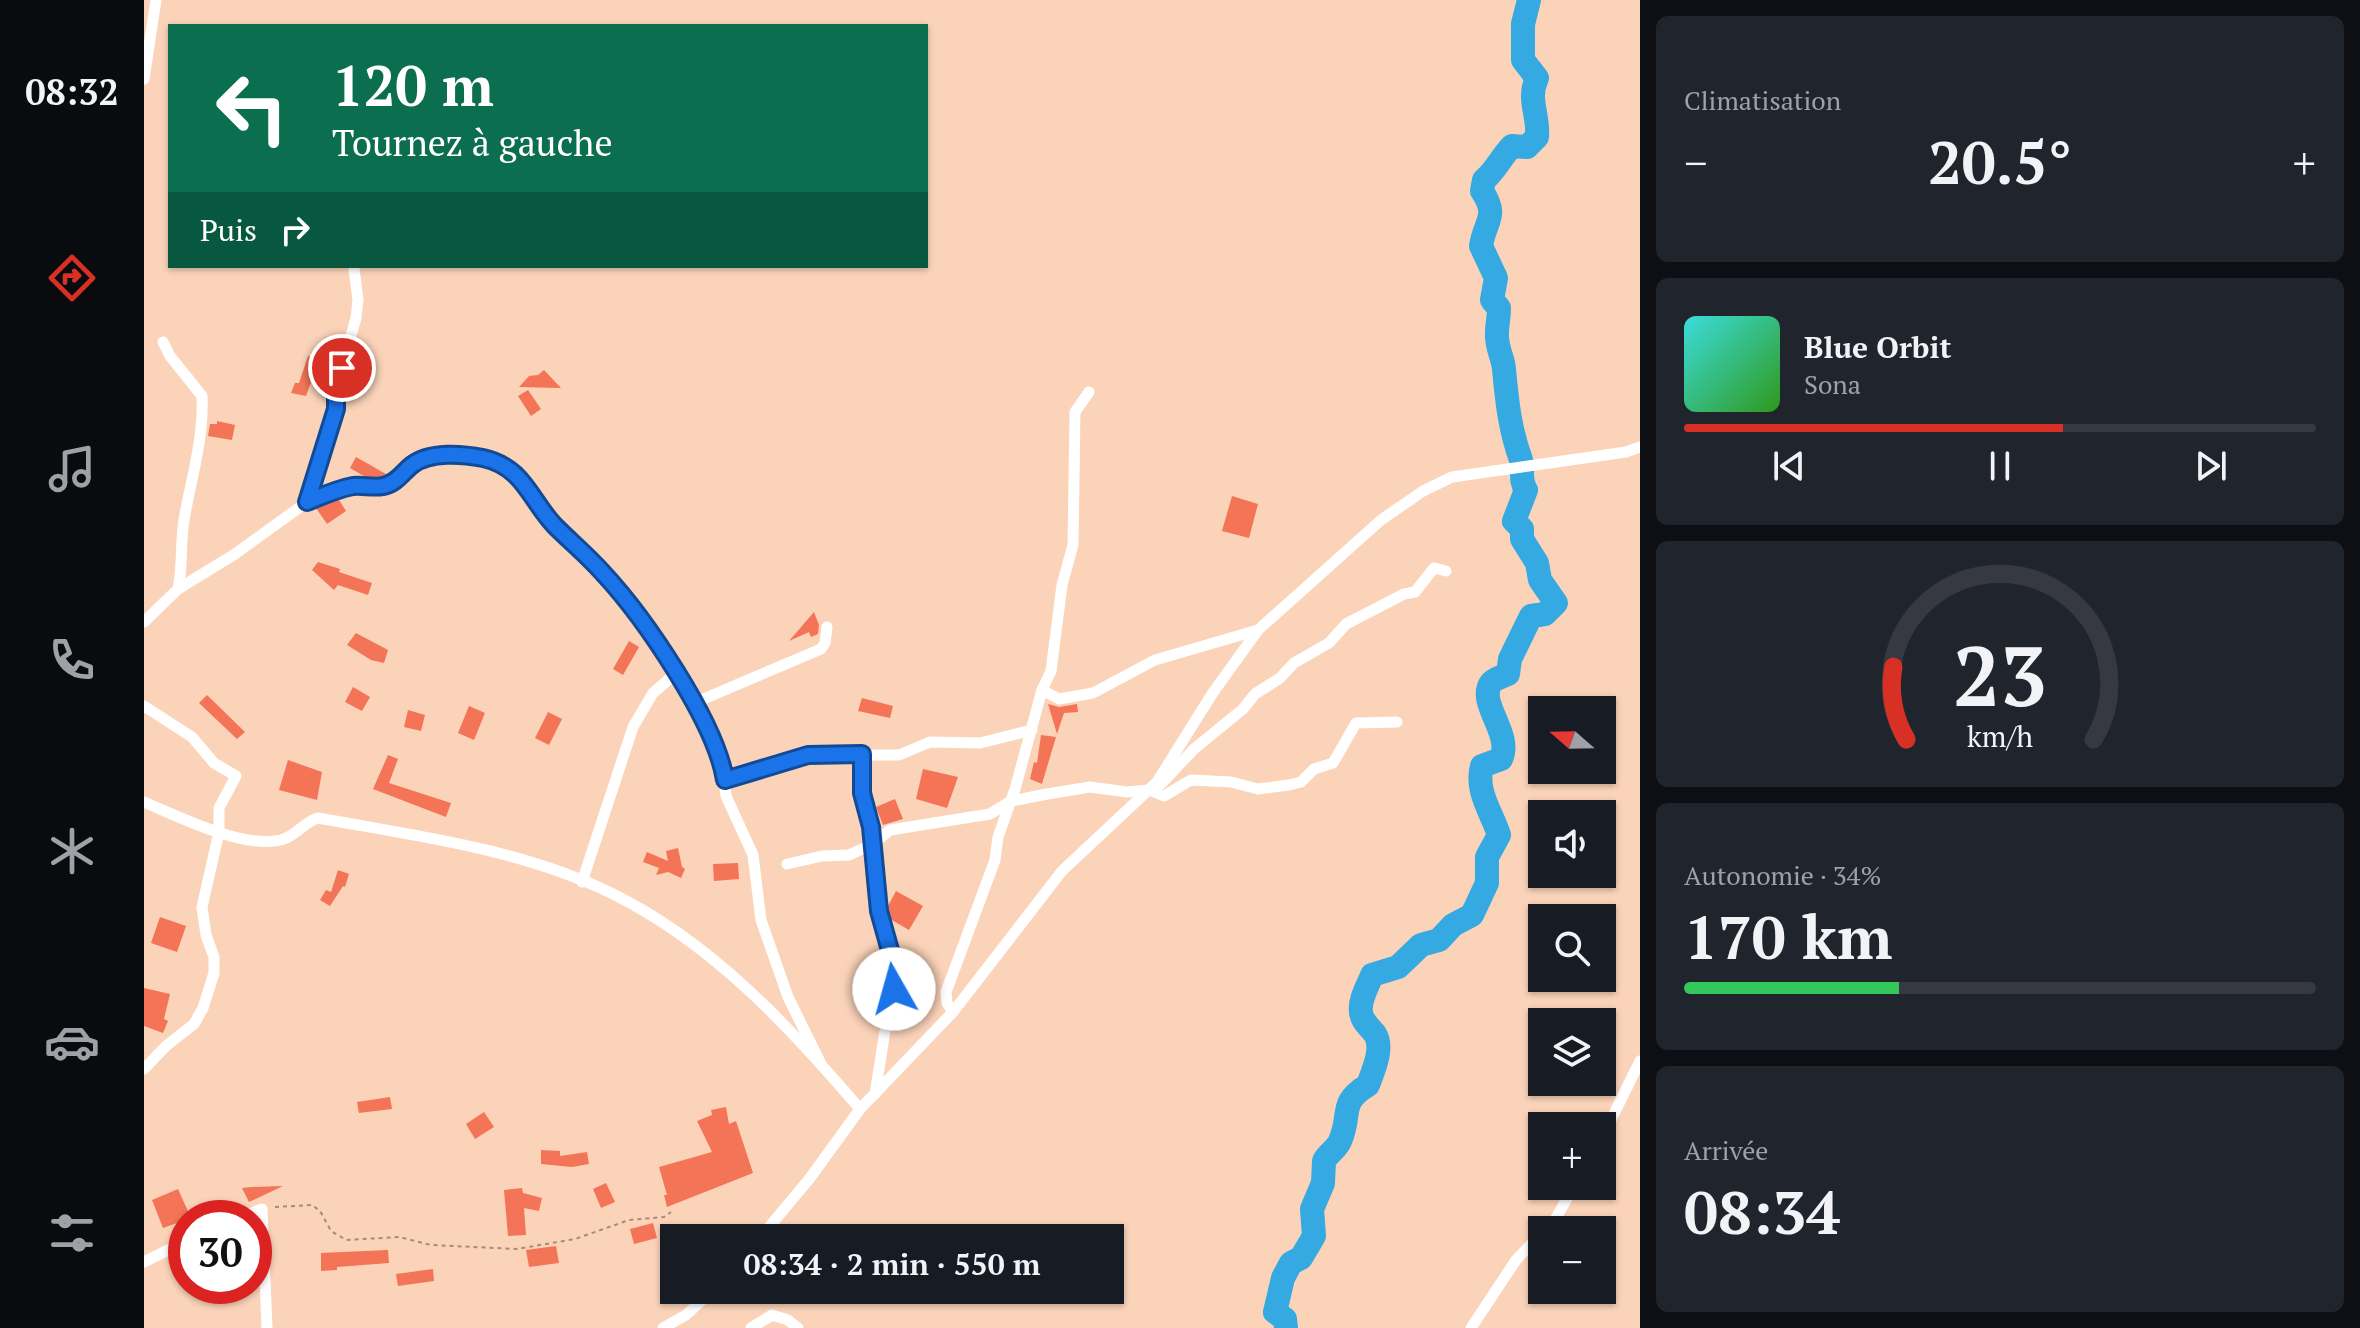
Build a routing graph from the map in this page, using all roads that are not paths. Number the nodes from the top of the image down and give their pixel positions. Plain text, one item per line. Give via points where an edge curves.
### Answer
1 (156, 0) edge
2 (144, 79) edge
3 (354, 269) dead end
4 (163, 342) dead end
5 (1089, 392) dead end
6 (1640, 445) edge
7 (307, 502) junction
8 (1446, 571) dead end
9 (178, 589) junction
10 (144, 622) edge
11 (827, 627) dead end
12 (1258, 630) junction
13 (675, 674) junction
14 (1042, 690) junction
15 (694, 703) junction
16 (144, 706) edge
17 (1397, 722) dead end
18 (1032, 730) junction
19 (862, 754) junction
20 (725, 780) junction
21 (1150, 790) junction
22 (1011, 801) junction
23 (144, 802) edge
24 (219, 832) junction
25 (873, 844) junction
26 (787, 864) dead end
27 (582, 882) junction
28 (953, 1012) junction
29 (1640, 1061) edge
30 (820, 1062) junction
31 (144, 1069) edge
32 (875, 1094) junction
33 (860, 1109) junction
34 (1615, 1112) edge
35 (772, 1224) edge
36 (1528, 1248) edge
37 (168, 1250) edge
38 (144, 1262) edge
39 (266, 1304) edge
40 (698, 1304) edge
41 (267, 1328) edge
42 (663, 1328) edge
43 (751, 1328) edge
44 (798, 1328) edge
45 (1471, 1328) edge

1 - 2 street
3 - 7 street via 356,318 336,388 336,409
4 - 9 street via 202,396 199,453 184,520
5 - 14 street via 1075,412 1073,545 1051,671
6 - 12 street via 1626,452 1452,477 1423,491 1381,520
7 - 9 street
7 - 13 street via 354,486 384,486 413,464 439,456 497,462 522,479 555,526 618,590
8 - 21 street via 1434,568 1415,592 1346,624 1329,643 1255,694
9 - 10 street
11 - 15 street via 821,649
12 - 14 street via 1155,660 1093,693 1059,699
12 - 21 street
13 - 15 street
13 - 27 street via 653,693 633,727
14 - 18 street
15 - 20 street
16 - 24 street via 192,737 214,763 236,776 219,808
17 - 21 street via 1356,723 1333,763 1314,769 1301,782 1258,789 1191,780 1164,796
18 - 19 street via 980,743 930,742 899,755
18 - 22 street
19 - 20 street via 808,755
19 - 25 street via 862,793
20 - 30 street via 726,796 753,855 761,920 788,997
21 - 22 street via 1090,787
21 - 28 street via 1062,871
22 - 25 street via 990,814 890,830
22 - 28 street via 946,992
23 - 24 street
24 - 27 street via 274,841 318,818 460,844
24 - 31 street via 202,907 215,964 203,1008 187,1031
25 - 26 street via 849,855
25 - 32 street via 879,911 894,974
27 - 30 street via 657,919 713,957
28 - 32 street
29 - 34 street
30 - 33 street
32 - 33 street
33 - 35 street
36 - 45 street
37 - 38 street
39 - 41 street
40 - 42 street
43 - 44 street via 772,1315

